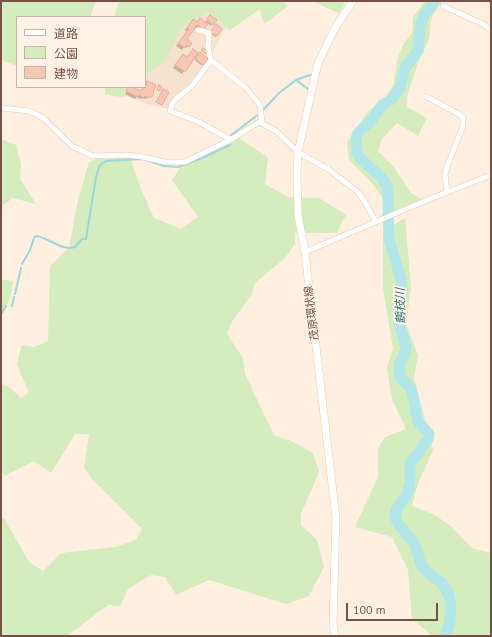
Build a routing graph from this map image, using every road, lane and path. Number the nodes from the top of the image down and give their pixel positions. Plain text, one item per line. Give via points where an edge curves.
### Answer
1 (353, 1) edge
2 (443, 6) dead end
3 (198, 30) dead end
4 (491, 30) edge
5 (211, 60) junction
6 (425, 96) dead end
7 (1, 108) edge
8 (262, 123) junction
9 (232, 139) junction
10 (298, 152) junction
11 (491, 175) edge
12 (448, 192) junction
13 (378, 222) junction
14 (305, 252) junction
15 (335, 636) edge

1 - 10 main road, 茂原環状線 via 335,28 318,63
2 - 4 street
3 - 5 street via 209,33 208,47
5 - 8 street via 246,88 260,105
5 - 9 street via 192,86 172,104 170,111
6 - 12 street via 463,118 464,126 445,174
7 - 9 street via 30,110 43,118 72,146 92,156 128,155 164,162 185,162
8 - 9 street via 252,125
8 - 10 street via 276,131
10 - 13 street via 328,169 358,192
10 - 14 main road, 茂原環状線 via 298,215
11 - 12 street
12 - 13 street
13 - 14 street
14 - 15 main road, 茂原環状線 via 336,518

